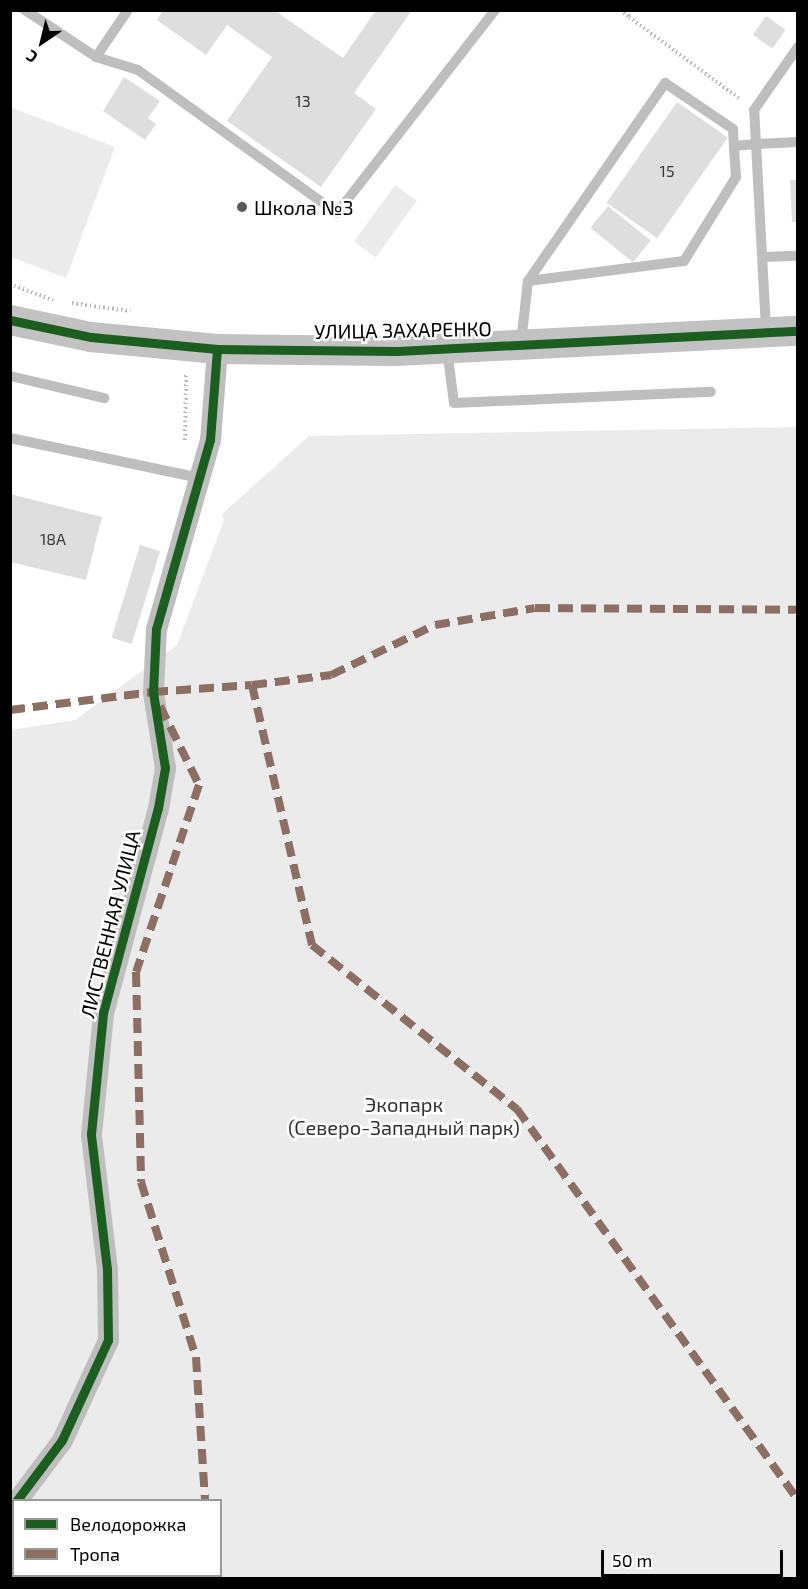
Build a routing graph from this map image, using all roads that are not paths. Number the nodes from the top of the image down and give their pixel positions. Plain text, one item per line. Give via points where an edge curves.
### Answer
1 (25, 10) edge
2 (128, 10) edge
3 (495, 10) edge
4 (798, 47) edge
5 (96, 57) junction
6 (798, 142) edge
7 (756, 144) junction
8 (734, 146) junction
9 (798, 256) edge
10 (763, 258) junction
11 (528, 281) junction
12 (10, 320) edge
13 (798, 331) edge
14 (766, 333) junction
15 (520, 345) junction
16 (447, 349) junction
17 (217, 350) junction
18 (10, 376) edge
19 (711, 392) dead end
20 (104, 398) dead end
21 (10, 438) edge
22 (200, 478) junction
23 (18, 1499) edge

1 - 5 lane
2 - 5 lane
3 - 5 lane via 337,213 138,70
4 - 7 lane via 754,110
6 - 7 lane
7 - 8 lane
7 - 10 lane
8 - 11 lane via 736,177 684,261
8 - 11 lane via 733,129 665,83
9 - 10 lane
10 - 14 lane
11 - 15 lane
12 - 17 street, УЛИЦА ЗАХАРЕНКО via 91,337
13 - 14 street, УЛИЦА ЗАХАРЕНКО
14 - 15 street, УЛИЦА ЗАХАРЕНКО
15 - 16 street, УЛИЦА ЗАХАРЕНКО
16 - 17 street, УЛИЦА ЗАХАРЕНКО
16 - 19 lane via 454,403
17 - 22 street, ЛИСТВЕННАЯ УЛИЦА via 210,440
18 - 20 lane
21 - 22 lane
22 - 23 street, ЛИСТВЕННАЯ УЛИЦА via 156,628 153,692 165,768 104,1013 91,1134 107,1269 108,1340 62,1440

